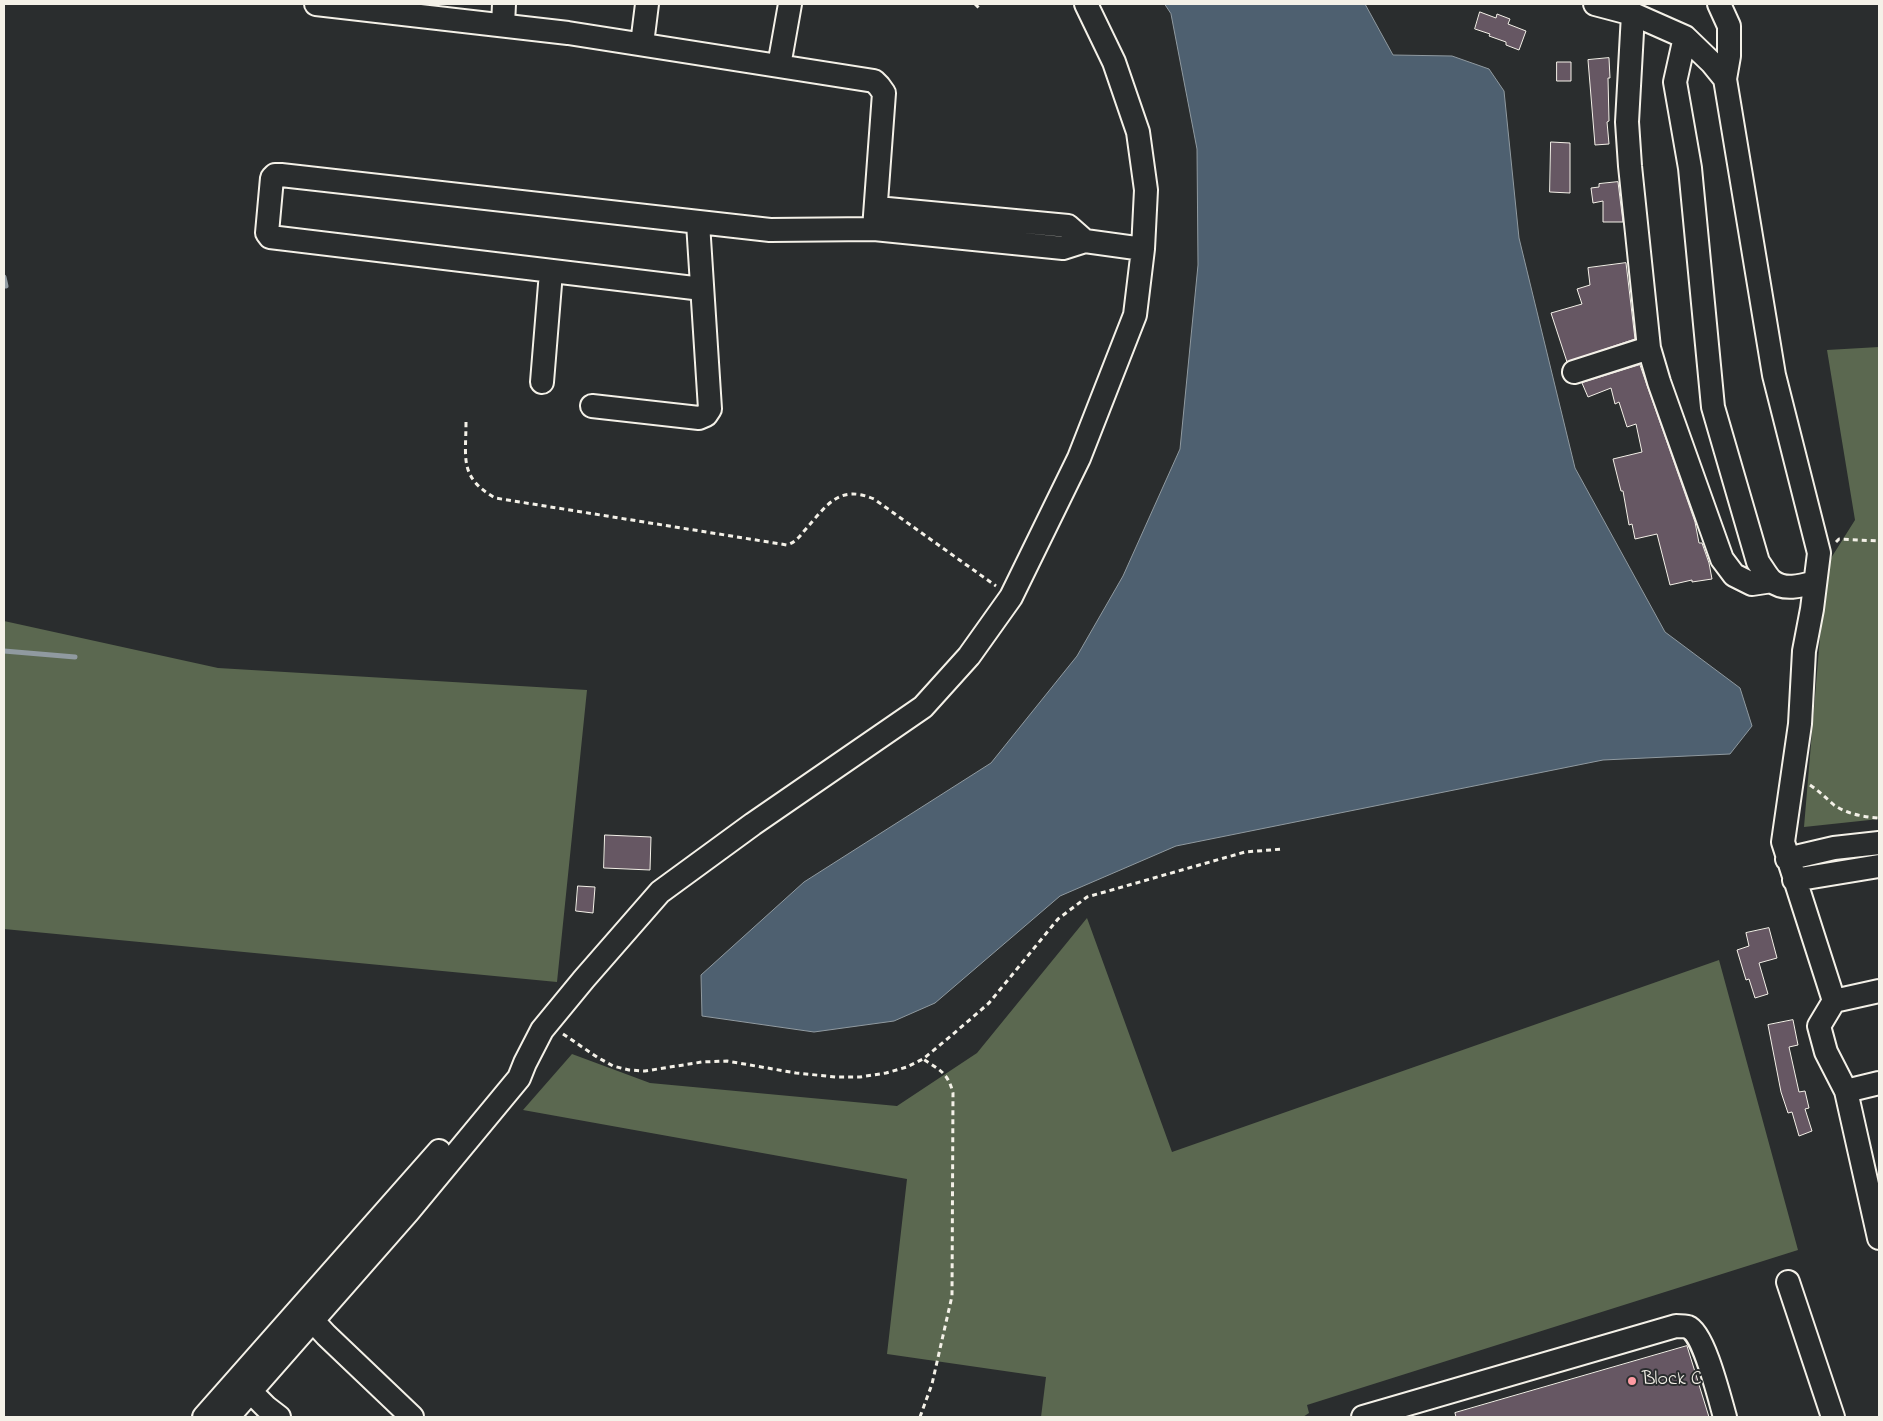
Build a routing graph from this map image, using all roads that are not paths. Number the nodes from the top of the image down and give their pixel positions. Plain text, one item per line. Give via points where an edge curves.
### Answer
1 (316, 4) edge
2 (647, 4) edge
3 (790, 4) edge
4 (1086, 4) edge
5 (1595, 4) edge
6 (1719, 4) edge
7 (372, 7) edge
8 (504, 14) edge
9 (1633, 14) junction
10 (1685, 37) junction
11 (642, 44) junction
12 (779, 66) junction
13 (1725, 79) junction
14 (876, 218) junction
15 (698, 223) junction
16 (1143, 249) junction
17 (551, 272) junction
18 (702, 289) junction
19 (1649, 348) junction
20 (1574, 372) dead end
21 (542, 382) dead end
22 (592, 406) dead end
23 (1772, 581) junction
24 (1814, 582) junction
25 (1879, 843) edge
26 (1787, 859) junction
27 (1879, 866) edge
28 (1794, 880) junction
29 (1879, 991) edge
30 (1834, 1002) junction
31 (1879, 1083) edge
32 (1846, 1091) junction
33 (1870, 1150) edge
34 (1878, 1228) edge
35 (1788, 1282) dead end
36 (306, 1314) junction
37 (250, 1391) junction
38 (204, 1417) edge
39 (228, 1417) edge
40 (279, 1417) edge
41 (412, 1417) edge
42 (1364, 1417) edge
43 (1725, 1417) edge
44 (1833, 1417) edge

1 - 7 street
2 - 11 street
3 - 12 street
4 - 16 street via 1114,62 1138,132 1146,190
5 - 9 street
6 - 13 street via 1729,26
7 - 8 street
8 - 11 street via 568,33
9 - 10 street
9 - 19 street via 1627,122
10 - 13 street
10 - 23 street via 1675,82 1690,168 1713,407 1758,562
11 - 12 street
12 - 14 street via 874,81 884,93
13 - 24 street via 1774,375 1819,553
14 - 15 street via 770,230
14 - 16 street via 1063,248 1085,241
15 - 17 street via 281,175 272,178 267,233 270,237
15 - 18 street
16 - 36 street via 1135,315 1079,458 1010,597 969,656 923,707 752,824 660,892 548,1023 525,1063 512,1070
17 - 18 street
17 - 21 street
18 - 22 street via 710,409 706,415 699,418
19 - 20 street
19 - 23 street via 1722,559 1734,575 1752,584
23 - 24 street via 1797,587
24 - 26 street via 1804,651 1800,724 1783,842
25 - 26 street via 1834,848
26 - 28 street
27 - 28 street
28 - 30 street
29 - 30 street
30 - 32 street via 1819,1026 1826,1052
31 - 32 street
32 - 33 street
33 - 34 street
35 - 44 street
36 - 37 street
36 - 38 street
36 - 41 street
37 - 39 street
37 - 40 street
42 - 43 street via 1676,1326 1688,1327 1699,1336

